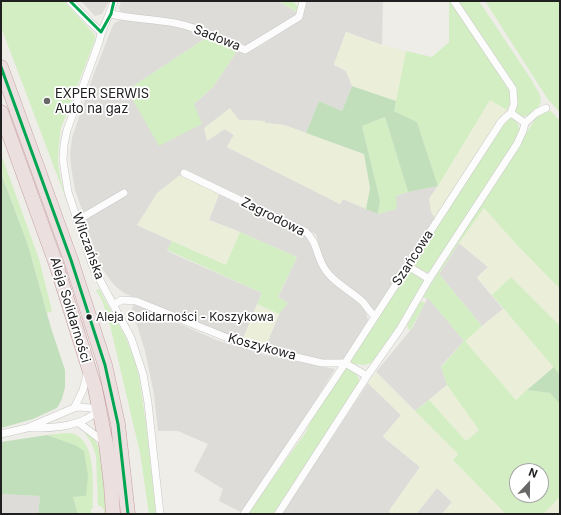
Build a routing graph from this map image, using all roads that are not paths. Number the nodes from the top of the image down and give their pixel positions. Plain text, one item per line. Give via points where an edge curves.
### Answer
1 (70, 1) edge
2 (114, 1) edge
3 (303, 1) edge
4 (454, 1) edge
5 (111, 14) junction
6 (101, 32) junction
7 (1, 67) edge
8 (546, 108) dead end
9 (1, 112) edge
10 (511, 113) junction
11 (525, 123) junction
12 (184, 173) dead end
13 (124, 193) dead end
14 (78, 220) junction
15 (408, 266) junction
16 (429, 279) junction
17 (114, 304) junction
18 (376, 316) junction
19 (345, 363) junction
20 (88, 369) junction
21 (367, 376) junction
22 (115, 407) junction
23 (74, 408) junction
24 (100, 409) junction
25 (78, 423) junction
26 (27, 428) junction
27 (1, 434) edge
28 (106, 444) junction
29 (113, 514) edge
30 (128, 514) edge
31 (160, 514) edge
32 (244, 514) edge
33 (278, 514) edge

1 - 6 street
2 - 5 street, WiIczańska
3 - 5 street, Sadowa via 298,17 245,50 176,23
4 - 10 street via 513,89 514,104
5 - 6 street, WiIczańska
6 - 14 street, WiIczańska via 64,145 63,160 68,192
7 - 22 highway, Aleja Solidarności via 88,309
8 - 11 street
9 - 20 highway, Aleja Solidarności via 56,264
10 - 11 street
10 - 15 street, Szańcowa via 501,122
11 - 16 street, Szańcowa via 517,144
12 - 18 street, Zagrodowa via 306,232 314,242 325,270
13 - 14 street
14 - 17 street, WiIczańska via 93,267
15 - 16 street
15 - 18 street, Szańcowa
16 - 21 street, Szańcowa via 400,330
17 - 19 street, Koszykowa via 122,300 136,301 245,345 322,363
17 - 31 street, WiIczańska via 131,338 143,374
18 - 19 street, Szańcowa
19 - 21 street
19 - 32 street, Szańcowa
20 - 23 street via 83,390
20 - 24 highway, Aleja Solidarności
21 - 33 street, Szańcowa
22 - 24 street
22 - 30 highway, Aleja Solidarności
23 - 24 street
23 - 26 street
24 - 25 street
24 - 28 highway, Aleja Solidarności
25 - 26 street
25 - 28 street
26 - 27 street
28 - 29 highway, Aleja Solidarności

